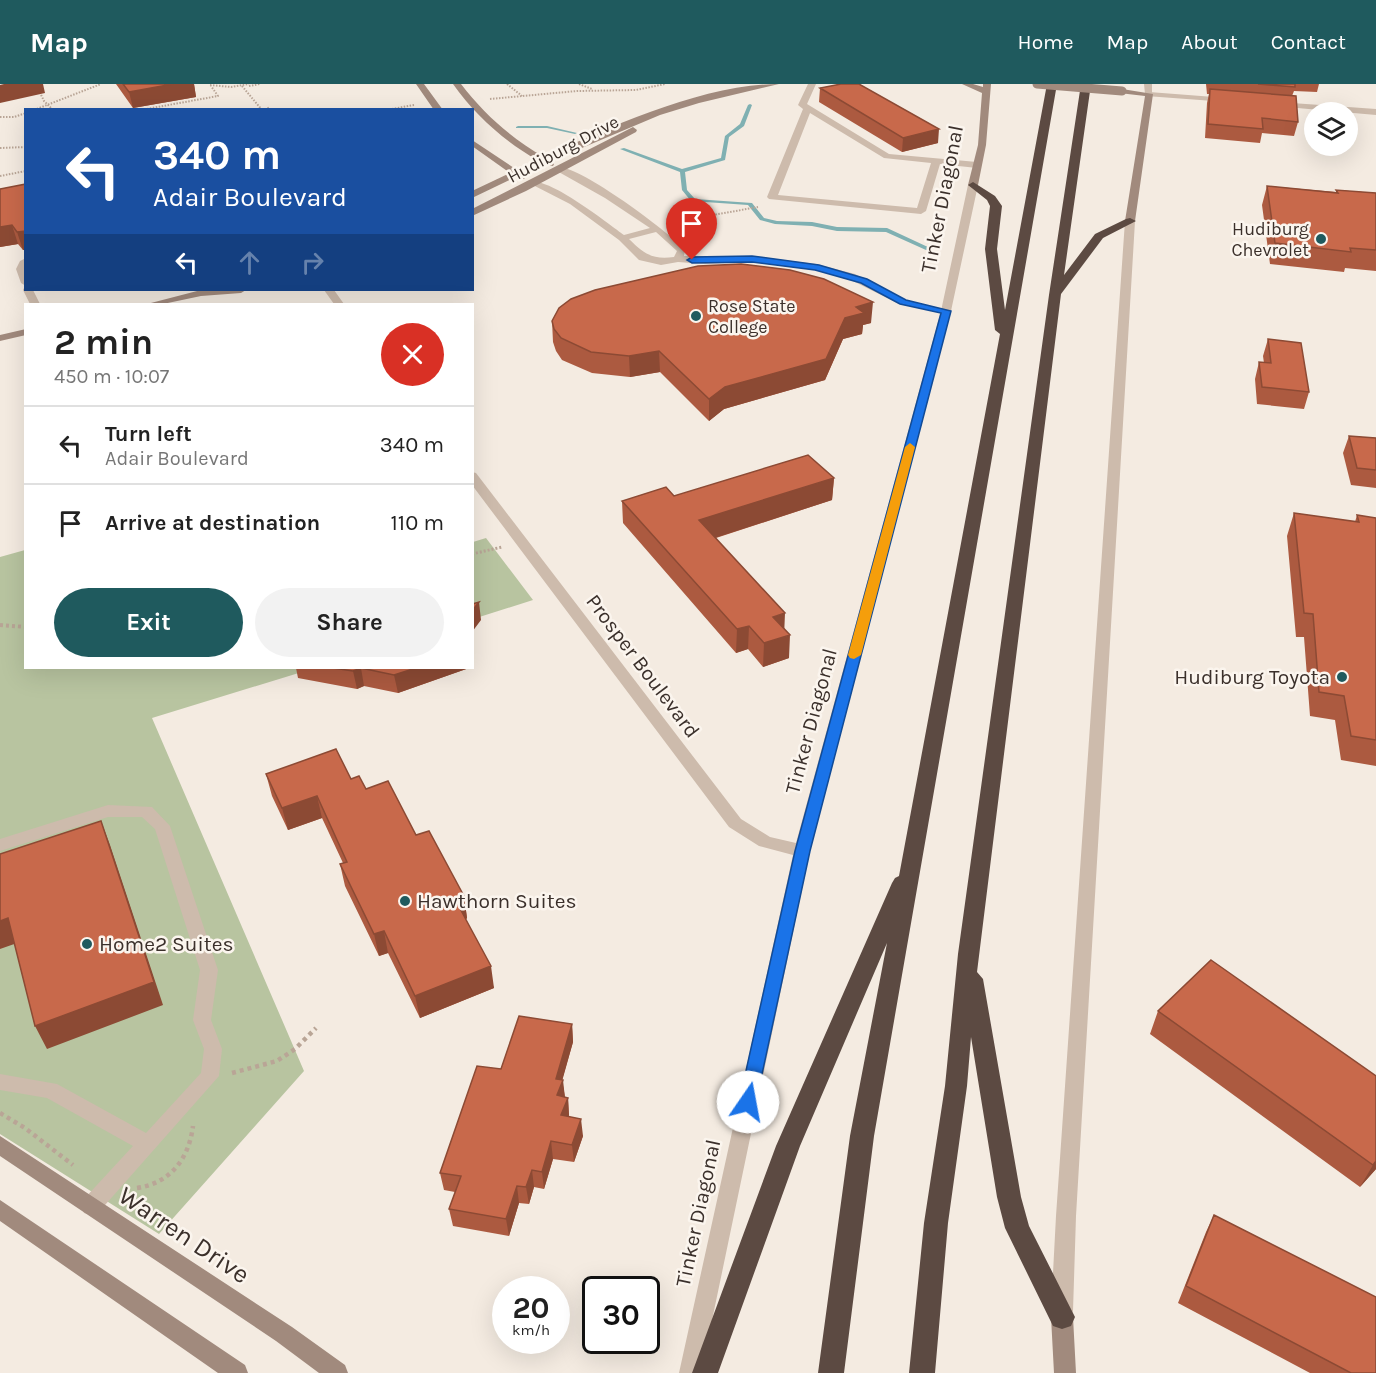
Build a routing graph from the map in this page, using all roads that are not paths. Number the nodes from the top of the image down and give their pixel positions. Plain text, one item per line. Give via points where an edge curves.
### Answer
1 (420, 84) edge
2 (457, 84) edge
3 (775, 84) edge
4 (812, 84) edge
5 (966, 84) edge
6 (1037, 84) edge
7 (1052, 84) edge
8 (1086, 84) edge
9 (986, 87) edge
10 (1148, 89) edge
11 (1232, 100) edge
12 (1266, 103) edge
13 (436, 107) edge
14 (808, 108) junction
15 (667, 111) junction
16 (1376, 112) edge
17 (474, 144) edge
18 (543, 160) junction
19 (936, 161) junction
20 (977, 165) junction
21 (560, 170) junction
22 (514, 174) junction
23 (534, 183) junction
24 (973, 184) junction
25 (474, 194) edge
26 (474, 212) edge
27 (1130, 221) junction
28 (656, 229) junction
29 (622, 238) junction
30 (678, 259) junction
31 (24, 263) edge
32 (24, 277) edge
33 (208, 291) edge
34 (1055, 295) junction
35 (156, 303) edge
36 (946, 311) junction
37 (24, 332) edge
38 (0, 338) edge
39 (1003, 350) junction
40 (474, 479) edge
41 (0, 845) edge
42 (802, 851) junction
43 (914, 854) junction
44 (968, 954) junction
45 (0, 1082) edge
46 (148, 1144) junction
47 (0, 1145) edge
48 (91, 1206) junction
49 (0, 1209) edge
50 (1062, 1317) junction
51 (237, 1373) edge
52 (337, 1373) edge
53 (690, 1373) edge
54 (705, 1373) edge
55 (831, 1373) edge
56 (922, 1373) edge
57 (1065, 1373) edge

1 - 13 street
2 - 18 street via 505,134
3 - 15 street, Hudiburg Drive via 721,94
4 - 14 street via 802,105
5 - 9 street
6 - 10 street, bridge via 1122,91
7 - 39 highway
8 - 34 highway
9 - 20 street, Tinker Diagonal
10 - 11 street
10 - 27 street
12 - 16 street
14 - 19 street via 887,156
14 - 19 street via 772,197 921,211
15 - 18 street, Hudiburg Drive
15 - 21 street, Hudiburg Drive
17 - 22 street
18 - 21 street
18 - 22 street, Hudiburg Drive
19 - 20 street
20 - 24 street, Tinker Diagonal
21 - 23 street, Hudiburg Drive
21 - 28 street via 616,199
22 - 23 street
22 - 25 street, Hudiburg Drive
23 - 26 street, Hudiburg Drive
23 - 29 street via 573,202
24 - 36 street, Tinker Diagonal
24 - 39 highway via 996,206 991,249
27 - 34 highway via 1099,236
27 - 50 street
28 - 29 street
28 - 30 street via 682,251
29 - 30 street via 643,258 661,262
30 - 36 street via 752,259 816,267 868,283 903,302
31 - 32 street via 20,271
33 - 35 street
34 - 44 highway
36 - 42 street, Tinker Diagonal
37 - 38 street
39 - 43 highway
40 - 42 street, Prosper Boulevard via 735,824 765,842
41 - 46 street via 108,811 146,811 162,826 209,970 202,1020 213,1049 210,1076
42 - 53 street, Tinker Diagonal
43 - 54 highway via 788,1146
43 - 55 highway via 862,1136
44 - 50 highway via 1017,1228
44 - 56 highway
45 - 46 street via 50,1090
46 - 48 street
47 - 48 street, Warren Drive
48 - 52 street, Warren Drive
49 - 51 street
50 - 57 street

